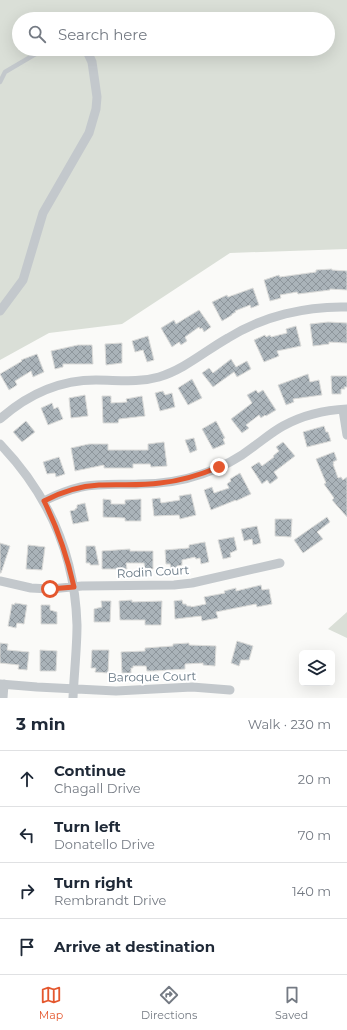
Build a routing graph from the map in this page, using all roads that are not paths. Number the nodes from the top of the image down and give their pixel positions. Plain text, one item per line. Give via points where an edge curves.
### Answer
1 (32, 56) edge
2 (89, 56) edge
3 (0, 82) edge
4 (347, 306) edge
5 (0, 311) edge
6 (345, 410) edge
7 (0, 419) edge
8 (347, 435) edge
9 (0, 444) edge
10 (44, 501) junction
11 (280, 563) dead end
12 (0, 581) edge
13 (74, 587) junction
14 (2, 684) edge
15 (230, 690) dead end
16 (74, 693) edge
17 (3, 698) edge

1 - 3 lane via 5,72
2 - 5 street via 97,97 89,133 43,213 23,280
4 - 7 street via 314,308 269,319 230,336 190,363 160,377 128,382 77,381 43,390 12,408
6 - 8 street
6 - 10 street via 324,411 296,419 236,458 201,474 159,483 82,487
9 - 10 street
10 - 13 street via 62,542
11 - 13 street, Rodin Court via 192,583
12 - 13 street, Rodin Court via 31,588
13 - 16 street via 77,626
14 - 16 street, Baroque Court
14 - 17 street
15 - 16 street, Baroque Court via 192,687

